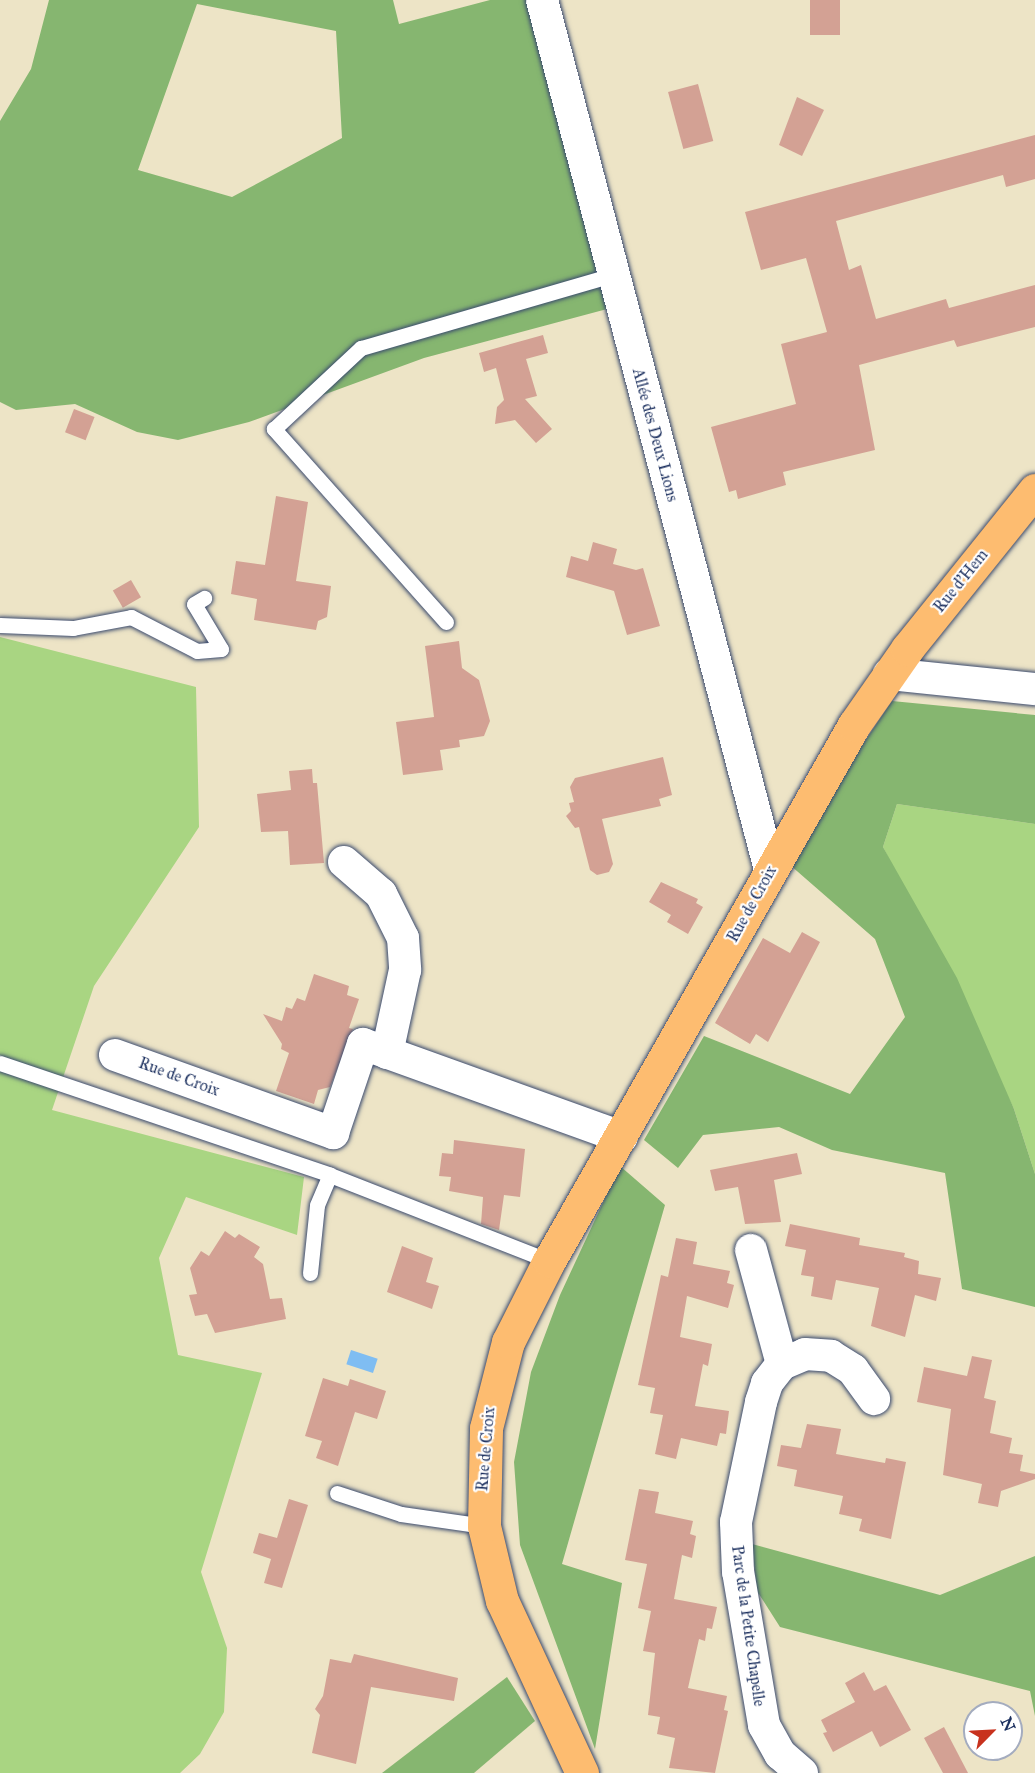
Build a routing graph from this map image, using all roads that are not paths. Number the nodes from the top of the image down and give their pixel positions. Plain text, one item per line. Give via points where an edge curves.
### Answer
1 (542, 0) edge
2 (612, 275) junction
3 (1035, 490) edge
4 (204, 598) dead end
5 (446, 622) dead end
6 (0, 624) edge
7 (889, 675) junction
8 (1035, 689) edge
9 (344, 862) dead end
10 (770, 870) junction
11 (387, 1053) junction
12 (115, 1054) dead end
13 (0, 1063) edge
14 (622, 1137) junction
15 (330, 1175) junction
16 (751, 1250) dead end
17 (549, 1261) junction
18 (310, 1273) dead end
19 (782, 1364) junction
20 (874, 1399) dead end
21 (338, 1494) dead end
22 (483, 1526) junction
23 (582, 1773) edge
24 (802, 1773) edge

1 - 2 street, Allée des Deux Lions
2 - 5 lane via 361,348 274,429
2 - 10 street, Allée des Deux Lions
3 - 7 main road, Rue d'Hem
4 - 6 lane via 194,604 221,648 197,651 131,617 73,628
7 - 8 street
7 - 10 main road, Rue de Croix via 854,725
9 - 11 street via 381,894 403,938 405,970
10 - 14 main road, Rue de Croix
11 - 12 street, Rue de Croix via 363,1044 333,1133
11 - 14 street, Rue de Croix
13 - 15 lane
14 - 17 main road, Rue de Croix
15 - 17 lane
15 - 18 lane via 317,1204
16 - 19 street
17 - 22 main road, Rue de Croix via 508,1342 495,1383 483,1453
19 - 20 street via 805,1354 831,1356 853,1370
19 - 24 street, Parc de la Petite Chapelle via 767,1383 761,1402 736,1522 735,1552 764,1725 780,1754
21 - 22 lane via 401,1514
22 - 23 main road, Rue de Croix via 502,1601

